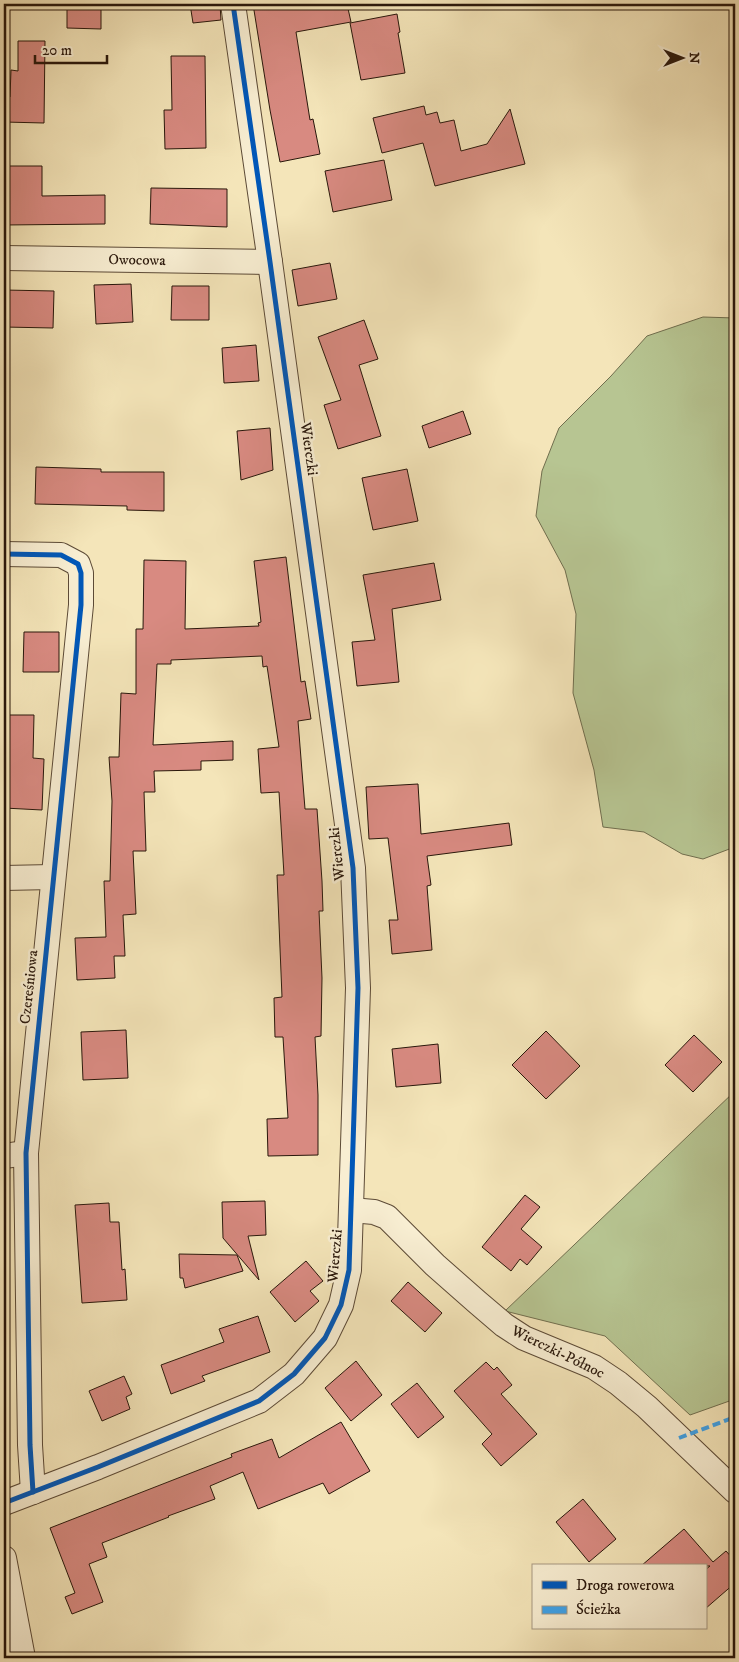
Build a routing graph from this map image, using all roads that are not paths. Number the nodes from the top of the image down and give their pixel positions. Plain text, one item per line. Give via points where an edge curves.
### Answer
1 (233, 4) edge
2 (4, 258) edge
3 (270, 262) junction
4 (4, 554) edge
5 (52, 877) junction
6 (4, 878) edge
7 (15, 1154) edge
8 (351, 1210) junction
9 (735, 1491) edge
10 (33, 1492) junction
11 (4, 1503) edge
12 (4, 1558) edge
13 (23, 1658) edge

1 - 3 street, Wierczki
2 - 3 street, Owocowa
3 - 8 street, Wierczki via 353,868 358,988
4 - 5 street, Czereśniowa via 61,555 78,564 81,573 81,605
5 - 6 street
5 - 7 street, Czereśniowa
7 - 10 street, Czereśniowa
8 - 9 street, Wierczki-Północ via 387,1217 435,1265 504,1325 524,1338 594,1367 618,1383
8 - 10 street, Wierczki via 349,1270 341,1306 324,1338 294,1374 259,1401
10 - 11 street, Wierczki
12 - 13 street

